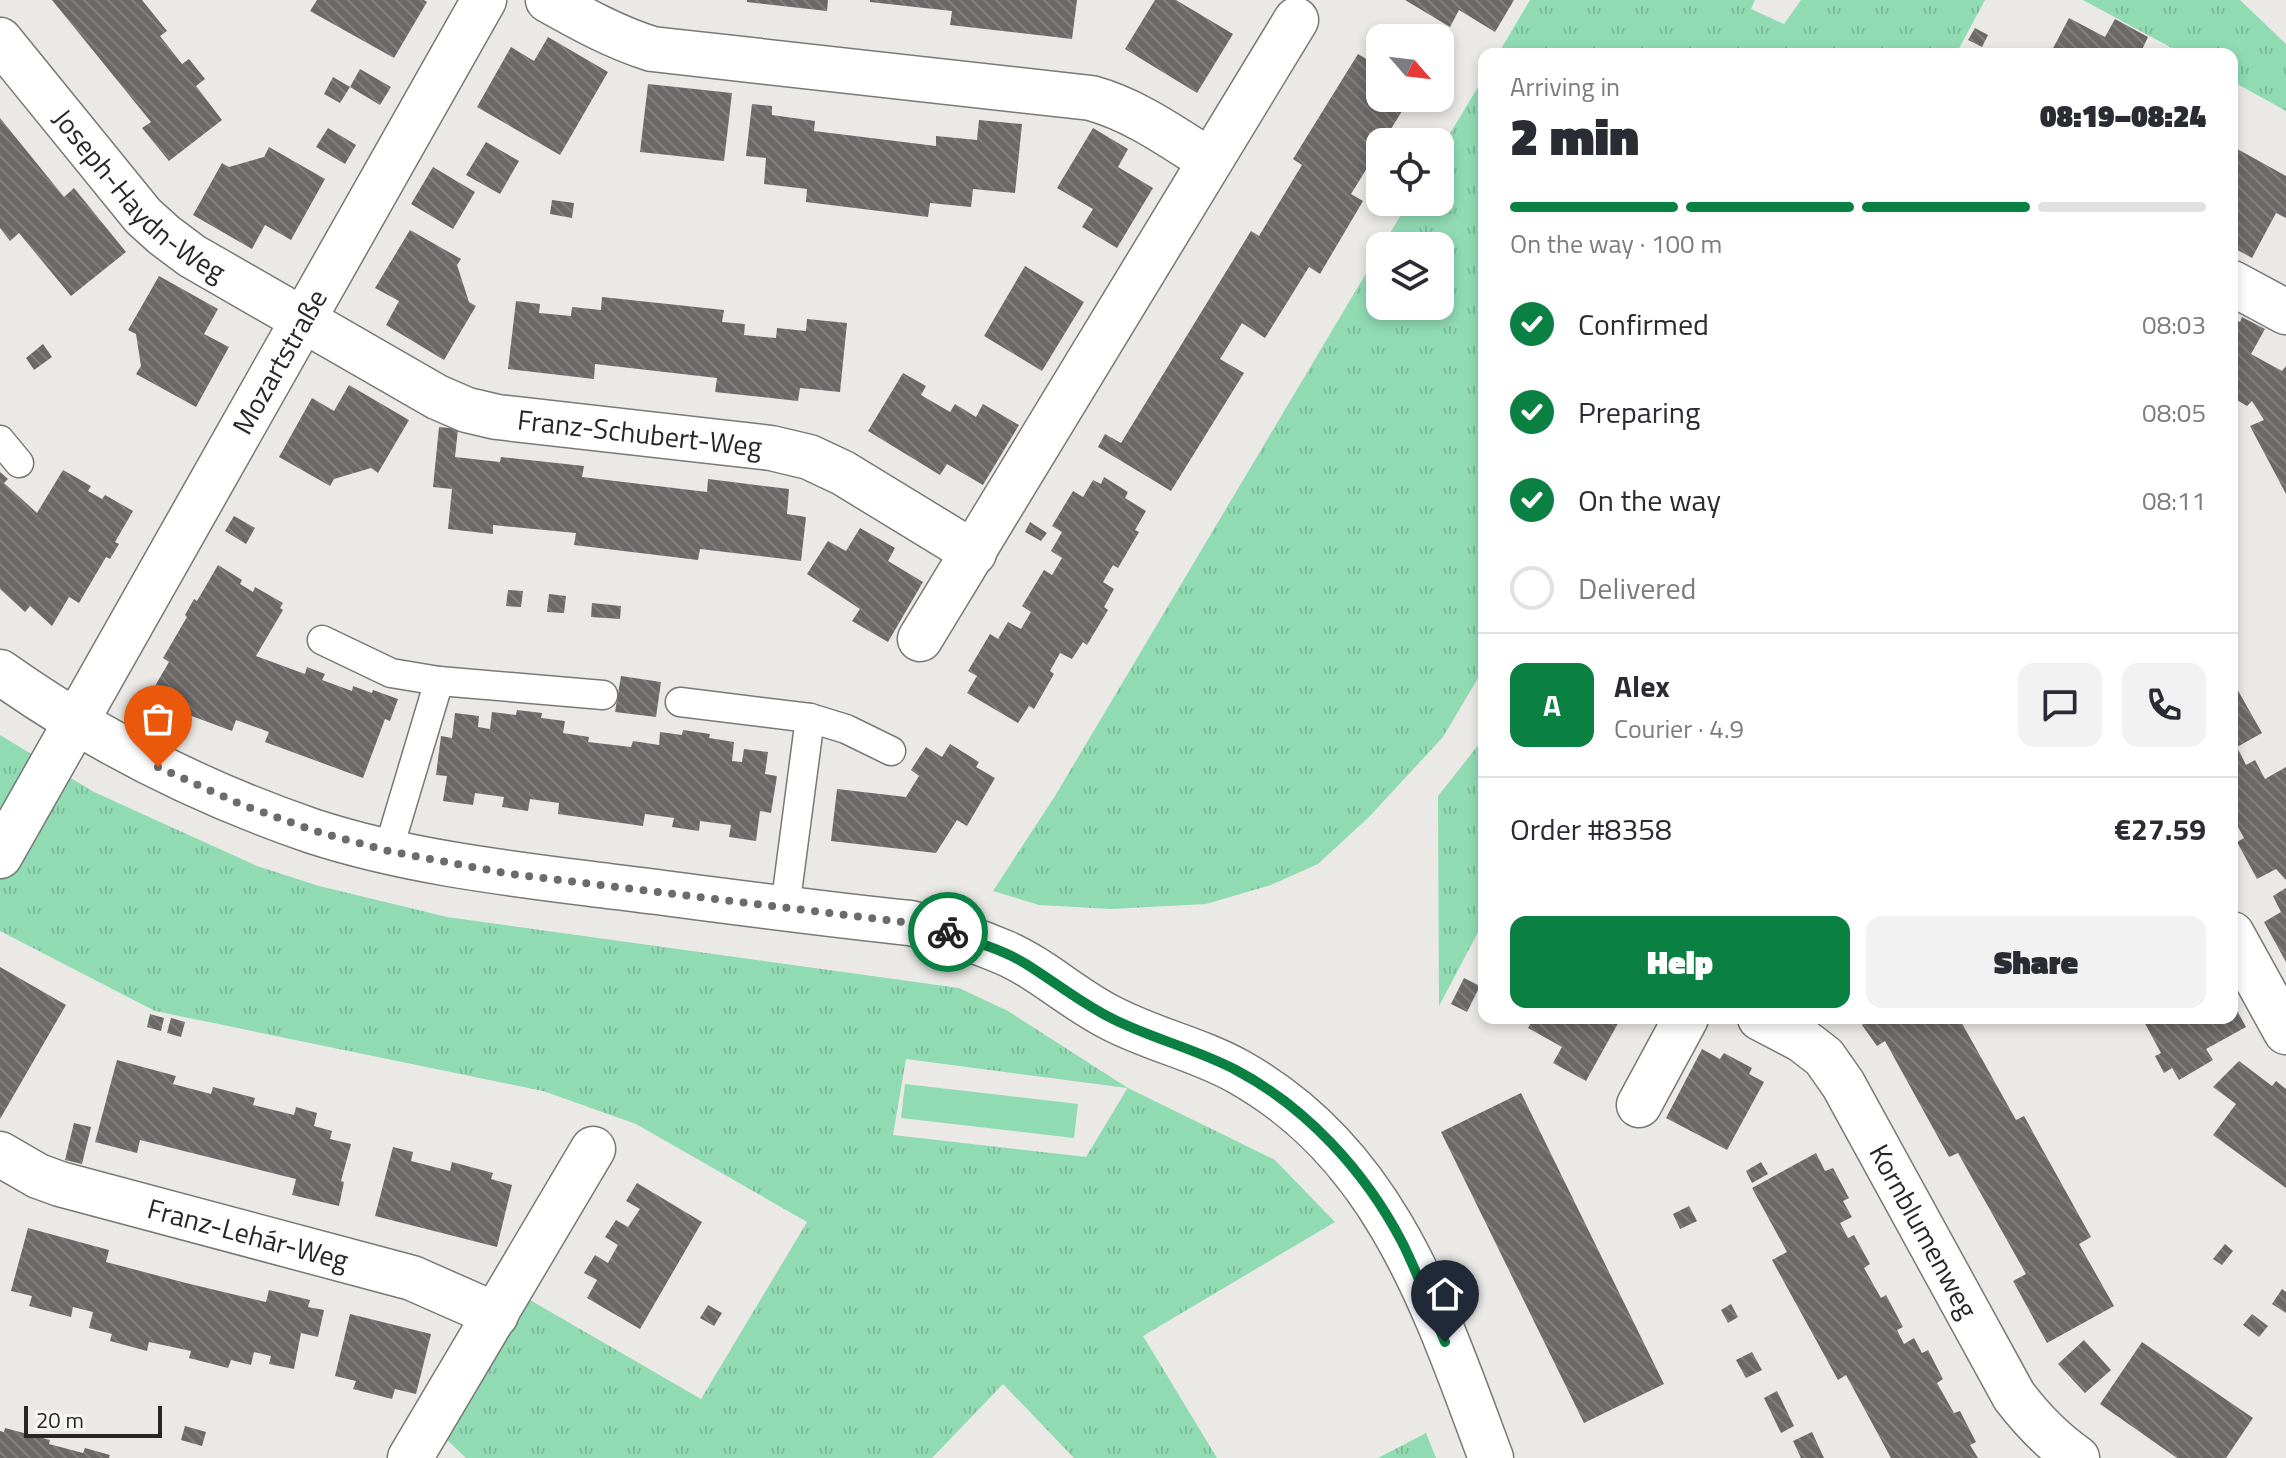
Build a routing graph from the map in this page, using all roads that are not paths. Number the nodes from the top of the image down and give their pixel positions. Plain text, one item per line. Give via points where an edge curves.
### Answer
1 (484, 0) edge
2 (548, 0) edge
3 (1296, 20) dead end
4 (0, 40) edge
5 (1210, 161) junction
6 (2238, 286) edge
7 (2286, 312) edge
8 (303, 321) junction
9 (0, 440) edge
10 (19, 463) dead end
11 (974, 553) junction
12 (920, 639) dead end
13 (322, 640) dead end
14 (0, 672) edge
15 (439, 681) junction
16 (603, 695) dead end
17 (680, 702) dead end
18 (810, 718) junction
19 (75, 723) junction
20 (891, 751) dead end
21 (388, 851) junction
22 (0, 856) edge
23 (785, 908) junction
24 (2238, 945) edge
25 (1683, 1024) edge
26 (1771, 1024) edge
27 (2286, 1032) edge
28 (1639, 1105) dead end
29 (593, 1149) dead end
30 (0, 1154) edge
31 (496, 1315) junction
32 (410, 1458) edge
33 (1491, 1458) edge
34 (2077, 1458) edge

1 - 8 street, Mozartstraße
2 - 5 street via 599,29 652,49 1091,98 1136,114
3 - 5 street
4 - 8 street, Joseph-Haydn-Weg via 143,216 192,256
5 - 11 street
6 - 7 street
8 - 11 street, Franz-Schubert-Weg via 467,410 809,457
8 - 19 street, Mozartstraße
9 - 10 lane
11 - 12 street
13 - 15 lane via 391,673
14 - 19 street
15 - 16 lane
15 - 21 lane
17 - 18 lane
18 - 20 lane
18 - 23 lane
19 - 21 street via 240,804
19 - 22 street, Mozartstraße
21 - 23 street via 510,874
23 - 33 street via 910,923 1003,952 1108,1017 1238,1071 1295,1108 1363,1181 1402,1242
24 - 27 street
25 - 28 street
26 - 34 street, Kornblumenweg via 1824,1057 2014,1396 2052,1441
29 - 31 street
30 - 31 street, Franz-Lehár-Weg via 60,1184 412,1278
31 - 32 street

